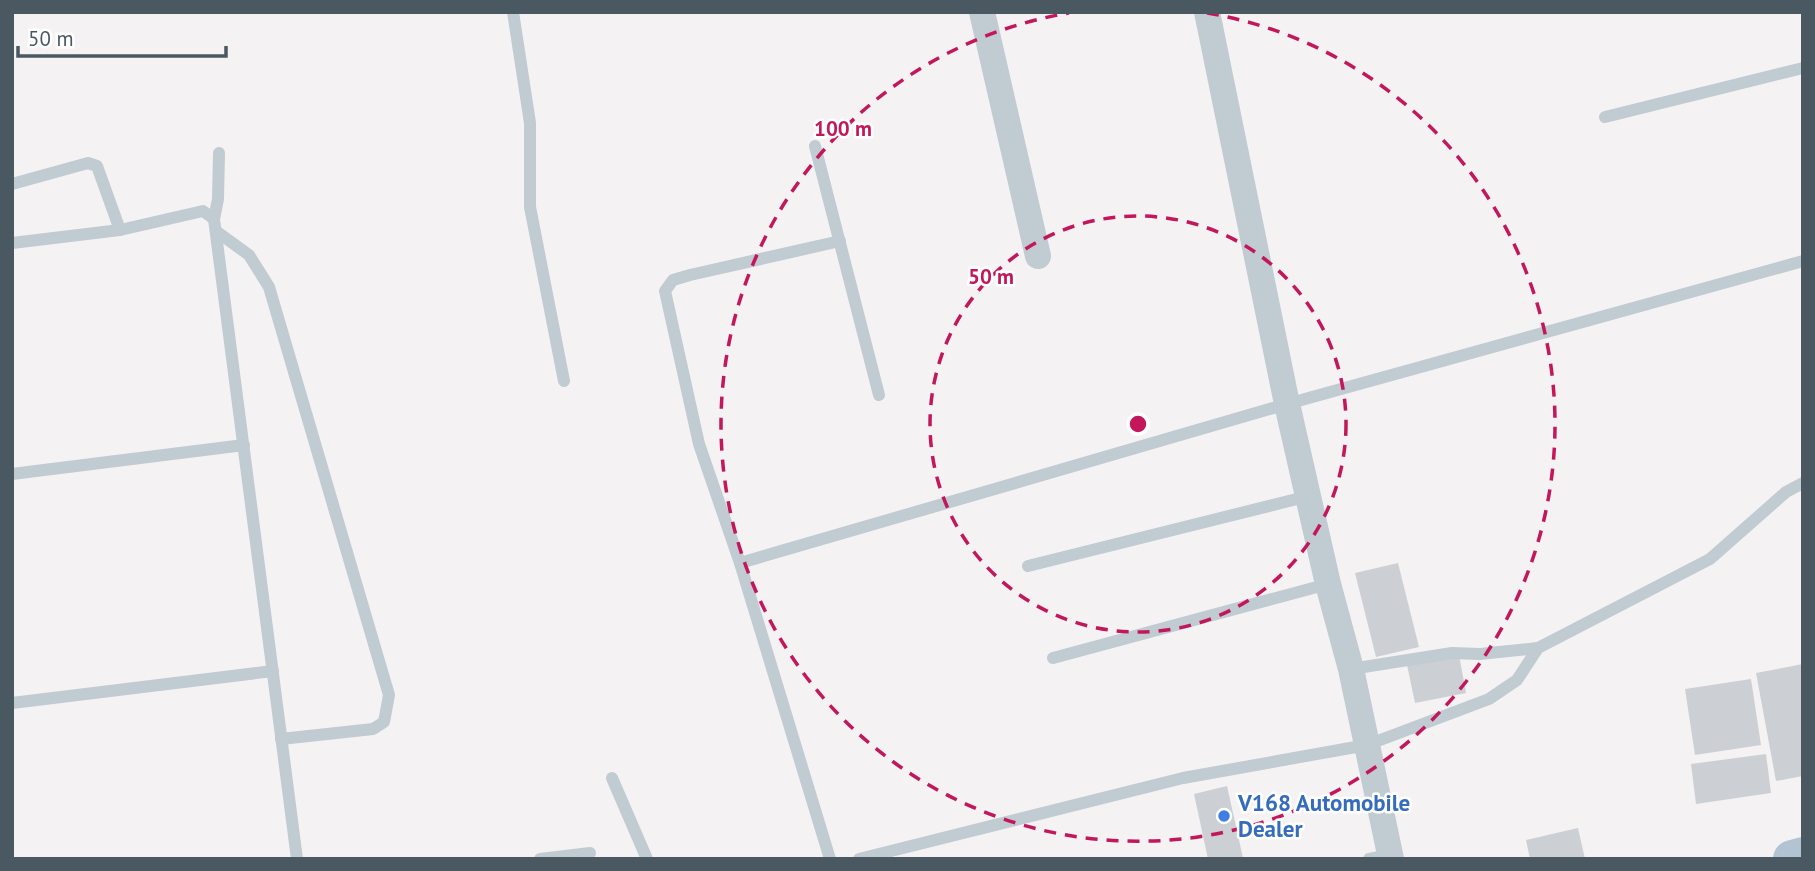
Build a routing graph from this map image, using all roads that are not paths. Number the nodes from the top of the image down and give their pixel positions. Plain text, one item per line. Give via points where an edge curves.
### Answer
1 (513, 12) edge
2 (982, 12) edge
3 (1207, 12) edge
4 (1803, 68) edge
5 (1605, 117) dead end
6 (814, 146) dead end
7 (219, 153) dead end
8 (12, 184) edge
9 (215, 225) junction
10 (120, 230) junction
11 (839, 242) junction
12 (12, 243) edge
13 (1038, 256) dead end
14 (1803, 261) edge
15 (564, 381) dead end
16 (879, 394) dead end
17 (1287, 404) junction
18 (244, 445) junction
19 (12, 474) edge
20 (1803, 483) edge
21 (1309, 496) junction
22 (740, 563) junction
23 (1028, 566) dead end
24 (1328, 584) junction
25 (1538, 649) junction
26 (1053, 658) dead end
27 (1351, 669) junction
28 (273, 671) junction
29 (12, 703) edge
30 (281, 739) junction
31 (1367, 745) junction
32 (612, 778) dead end
33 (590, 853) dead end
34 (1803, 856) edge
35 (1383, 858) edge
36 (297, 859) edge
37 (540, 859) edge
38 (647, 859) edge
39 (830, 859) edge
40 (859, 859) edge
41 (1792, 859) edge

1 - 15 lane via 530,124 530,207
2 - 13 street
3 - 17 street
4 - 5 lane
6 - 11 lane
7 - 9 lane
8 - 10 lane via 88,163 97,166
9 - 10 lane via 203,211
9 - 18 lane
9 - 30 lane via 249,255 270,287 388,695 384,722 373,729
10 - 12 lane
11 - 16 lane
11 - 22 lane via 690,275 673,280 664,291 699,444
14 - 17 lane
17 - 21 street
17 - 22 lane
18 - 19 lane
18 - 28 lane
20 - 25 lane via 1786,492 1710,559
21 - 23 lane
21 - 24 street
22 - 39 lane
24 - 26 lane
24 - 27 street
25 - 27 lane via 1452,653
25 - 31 lane via 1517,680 1489,699
27 - 31 street
28 - 29 lane
28 - 30 lane
30 - 36 lane
31 - 35 street
31 - 40 lane via 1183,778
32 - 38 lane
33 - 37 lane
34 - 41 main road

